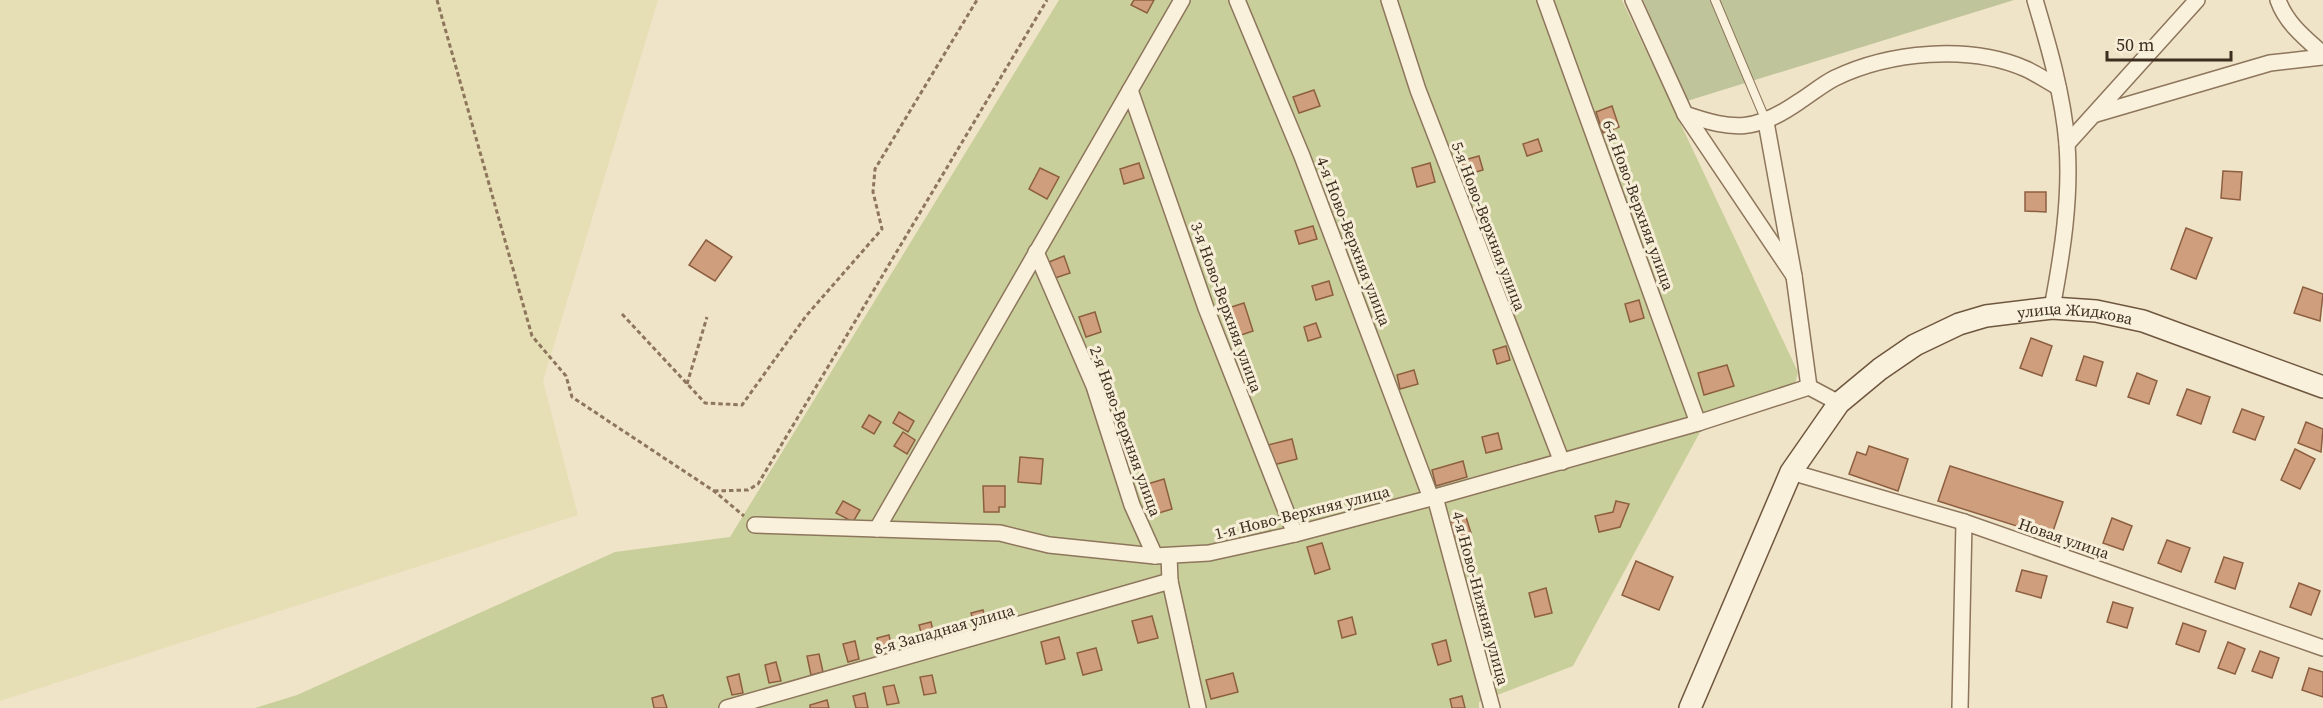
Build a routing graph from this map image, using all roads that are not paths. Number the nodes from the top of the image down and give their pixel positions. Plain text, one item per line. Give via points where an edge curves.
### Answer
1 (1182, 0) edge
2 (1237, 0) edge
3 (1389, 0) edge
4 (1545, 0) edge
5 (1633, 0) edge
6 (1715, 0) edge
7 (2035, 0) edge
8 (2197, 0) edge
9 (2278, 0) edge
10 (2323, 55) edge
11 (2058, 87) junction
12 (1130, 90) junction
13 (1685, 114) junction
14 (2096, 114) junction
15 (1766, 122) junction
16 (2067, 144) junction
17 (1036, 252) junction
18 (1794, 276) junction
19 (2052, 308) junction
20 (1809, 387) junction
21 (2323, 387) edge
22 (1839, 403) junction
23 (1698, 423) junction
24 (1562, 462) junction
25 (1791, 472) junction
26 (1433, 497) junction
27 (1964, 522) junction
28 (755, 525) road end
29 (876, 529) junction
30 (1295, 534) junction
31 (1162, 556) junction
32 (1170, 581) junction
33 (2323, 648) edge
34 (727, 708) edge
35 (1198, 708) edge
36 (1492, 708) edge
37 (1690, 708) edge
38 (1960, 708) edge

1 - 12 street
2 - 26 street, 4-я Ново-Верхняя улица via 1302,156
3 - 24 street, 5-я Ново-Верхняя улица via 1418,90
4 - 23 street, 6-я Ново-Верхняя улица
5 - 13 street
6 - 15 lane
7 - 11 street
8 - 14 street
9 - 10 street via 2298,33
10 - 14 street via 2270,63
11 - 15 street via 2003,63 1972,56 1926,54 1878,60 1833,79
11 - 16 street
12 - 17 street
12 - 30 street, 3-я Ново-Верхняя улица via 1206,308
13 - 15 street via 1719,125
13 - 18 street
14 - 16 street
15 - 18 street
16 - 19 street via 2064,244
17 - 29 street
17 - 31 street, 2-я Ново-Верхняя улица via 1094,386 1132,505
18 - 20 street
19 - 21 main road, улица Жидкова via 2096,311 2142,321
19 - 22 main road, улица Жидкова via 2013,311 1959,324 1915,345
20 - 22 street
20 - 23 street, 1-я Ново-Верхняя улица
22 - 25 main road, улица Жидкова
23 - 24 street, 1-я Ново-Верхняя улица
24 - 26 street, 1-я Ново-Верхняя улица
25 - 27 street, Новая улица
25 - 37 main road, улица Жидкова
26 - 30 street, 1-я Ново-Верхняя улица
26 - 36 street, 4-я Ново-Нижняя улица
27 - 33 street, Новая улица
27 - 38 street
28 - 29 street, 1-я Ново-Верхняя улица
29 - 31 street, 1-я Ново-Верхняя улица via 1000,533 1049,545
30 - 31 street, 1-я Ново-Верхняя улица via 1209,553
31 - 32 street
32 - 34 street, 8-я Западная улица
32 - 35 street

